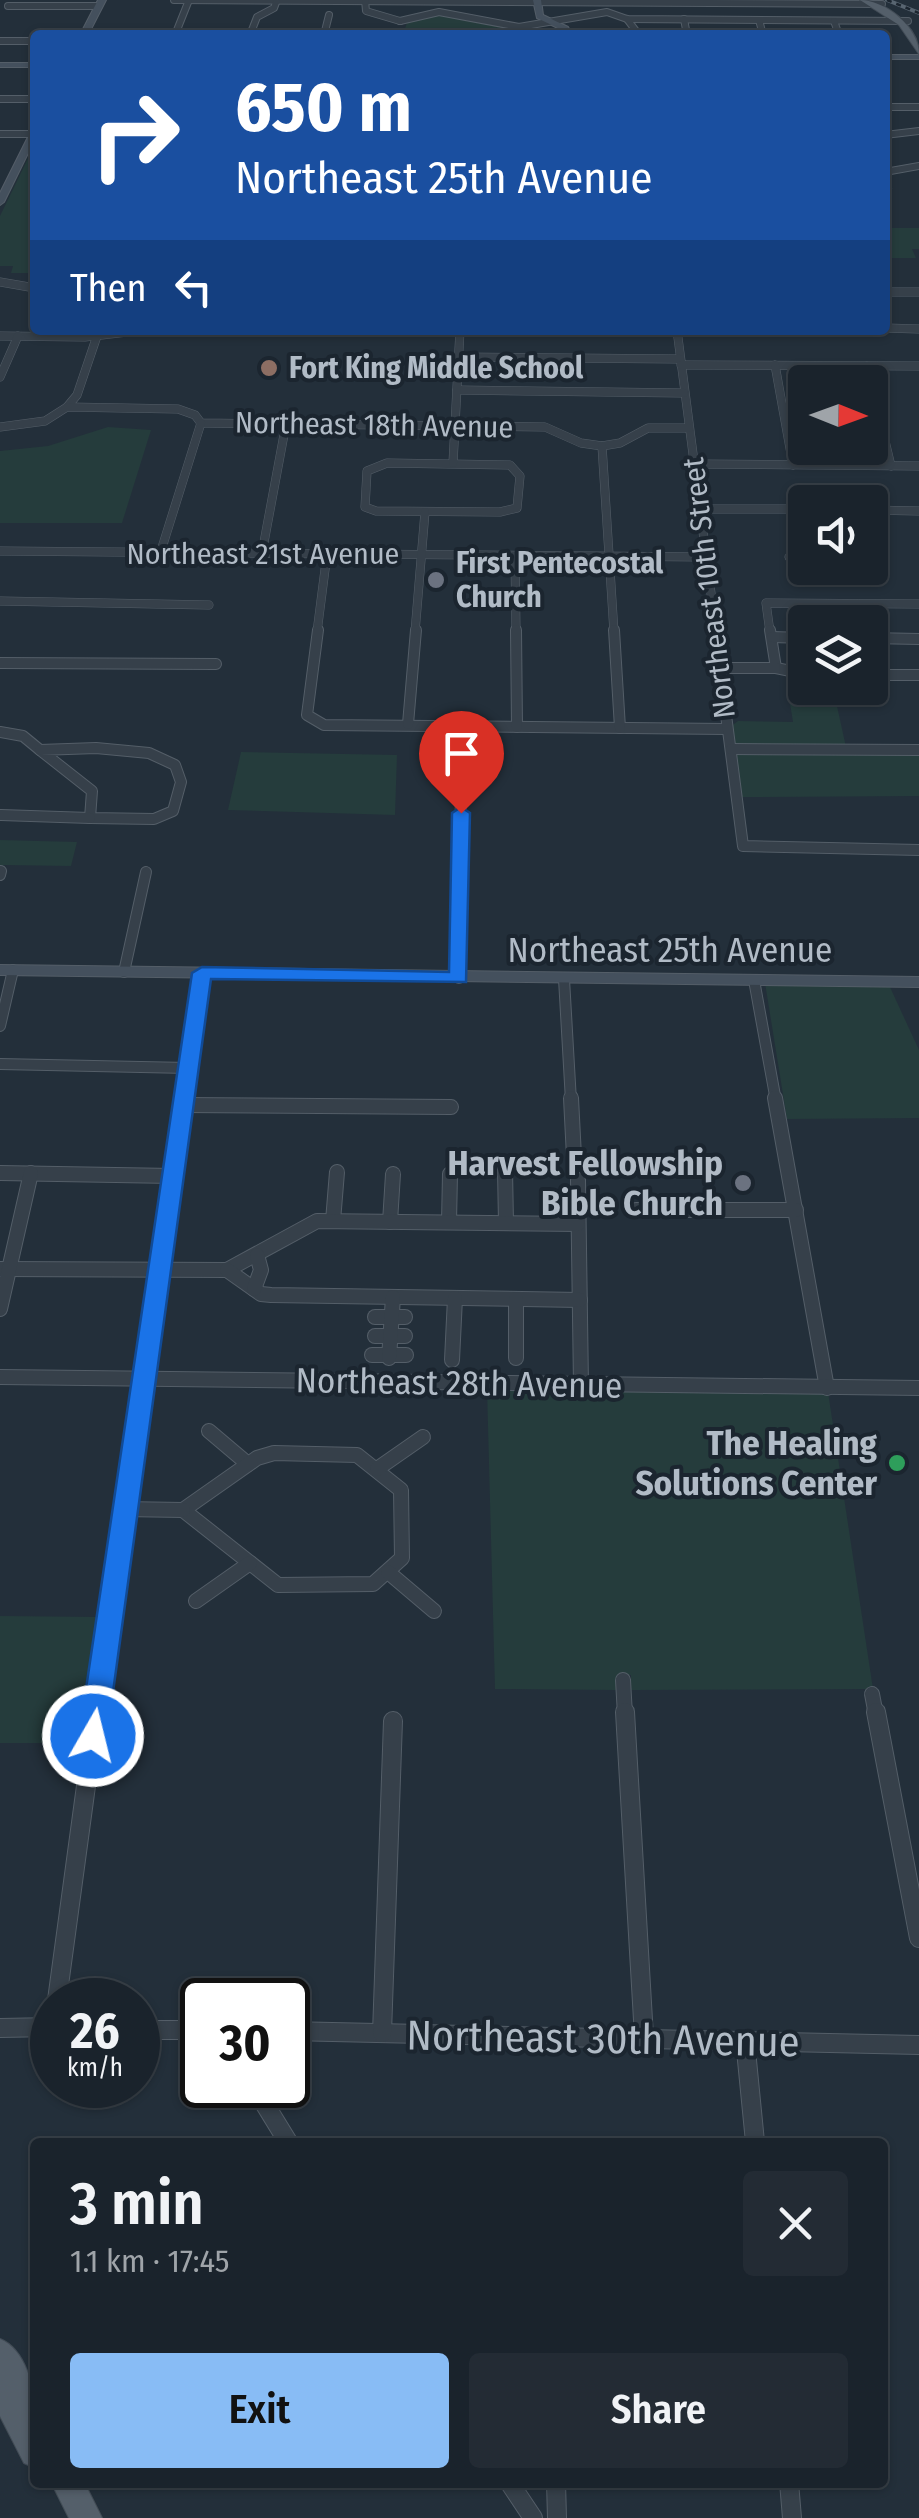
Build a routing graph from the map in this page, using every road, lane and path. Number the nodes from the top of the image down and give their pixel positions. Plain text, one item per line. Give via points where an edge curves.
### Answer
1 (174, 0) edge
2 (189, 0) edge
3 (537, 0) edge
4 (276, 1) edge
5 (365, 1) edge
6 (606, 1) edge
7 (658, 1) edge
8 (747, 2) edge
9 (873, 2) edge
10 (100, 3) edge
11 (9, 5) edge
12 (607, 12) junction
13 (328, 15) dead end
14 (627, 19) junction
15 (659, 19) junction
16 (684, 19) junction
17 (759, 20) junction
18 (834, 20) junction
19 (400, 21) junction
20 (904, 21) junction
21 (551, 22) junction
22 (86, 30) edge
23 (177, 30) edge
24 (252, 30) edge
25 (325, 30) edge
26 (399, 30) edge
27 (565, 30) edge
28 (635, 30) edge
29 (685, 30) edge
30 (761, 30) edge
31 (837, 30) edge
32 (919, 34) edge
33 (0, 41) edge
34 (30, 41) edge
35 (919, 54) edge
36 (890, 57) edge
37 (0, 65) edge
38 (30, 65) edge
39 (0, 98) edge
40 (30, 99) edge
41 (890, 107) edge
42 (919, 107) edge
43 (919, 131) edge
44 (30, 132) edge
45 (0, 134) edge
46 (890, 134) edge
47 (30, 140) edge
48 (919, 166) edge
49 (890, 171) edge
50 (0, 202) edge
51 (0, 282) edge
52 (30, 287) edge
53 (890, 292) edge
54 (919, 292) edge
55 (890, 328) edge
56 (919, 328) edge
57 (106, 335) edge
58 (460, 335) edge
59 (678, 335) edge
60 (0, 336) edge
61 (18, 336) junction
62 (98, 336) junction
63 (458, 357) junction
64 (681, 362) junction
65 (776, 366) junction
66 (788, 366) edge
67 (888, 366) edge
68 (919, 366) edge
69 (0, 377) edge
70 (456, 390) junction
71 (684, 393) junction
72 (67, 407) junction
73 (201, 423) junction
74 (286, 424) junction
75 (454, 426) junction
76 (0, 428) edge
77 (689, 428) junction
78 (788, 436) edge
79 (602, 446) junction
80 (888, 450) edge
81 (453, 463) junction
82 (694, 464) junction
83 (788, 465) edge
84 (793, 465) edge
85 (892, 466) junction
86 (919, 466) edge
87 (700, 508) junction
88 (788, 510) edge
89 (888, 510) edge
90 (919, 510) edge
91 (425, 512) junction
92 (0, 551) edge
93 (262, 553) junction
94 (160, 554) junction
95 (327, 554) junction
96 (421, 555) junction
97 (515, 556) junction
98 (610, 556) junction
99 (705, 558) junction
100 (0, 601) edge
101 (919, 604) edge
102 (209, 605) dead end
103 (772, 637) junction
104 (788, 637) edge
105 (888, 638) edge
106 (919, 639) edge
107 (0, 663) edge
108 (216, 664) dead end
109 (720, 668) junction
110 (776, 668) junction
111 (788, 670) edge
112 (888, 674) edge
113 (919, 675) edge
114 (408, 724) junction
115 (517, 727) junction
116 (620, 728) junction
117 (726, 729) junction
118 (0, 732) edge
119 (90, 748) junction
120 (731, 749) junction
121 (40, 750) junction
122 (919, 750) edge
123 (58, 763) junction
124 (461, 775) dead end
125 (1, 814) edge
126 (90, 818) junction
127 (919, 850) edge
128 (146, 872) dead end
129 (6, 970) edge
130 (124, 972) junction
131 (202, 973) junction
132 (459, 978) junction
133 (564, 979) junction
134 (754, 980) junction
135 (919, 982) edge
136 (0, 1026) edge
137 (0, 1064) edge
138 (188, 1068) junction
139 (182, 1105) junction
140 (451, 1107) dead end
141 (574, 1157) dead end
142 (506, 1170) dead end
143 (337, 1172) dead end
144 (0, 1173) edge
145 (31, 1173) junction
146 (393, 1174) dead end
147 (450, 1174) dead end
148 (173, 1176) junction
149 (578, 1180) dead end
150 (636, 1210) dead end
151 (796, 1210) junction
152 (333, 1221) junction
153 (390, 1222) junction
154 (449, 1222) junction
155 (506, 1224) junction
156 (578, 1224) junction
157 (256, 1256) junction
158 (5, 1269) edge
159 (161, 1270) junction
160 (227, 1270) junction
161 (254, 1289) junction
162 (393, 1298) junction
163 (454, 1298) junction
164 (516, 1299) junction
165 (580, 1300) junction
166 (0, 1310) edge
167 (375, 1317) dead end
168 (398, 1317) junction
169 (375, 1336) dead end
170 (398, 1336) junction
171 (372, 1355) dead end
172 (406, 1355) dead end
173 (390, 1357) junction
174 (516, 1358) dead end
175 (452, 1360) dead end
176 (0, 1377) edge
177 (144, 1380) junction
178 (581, 1385) junction
179 (827, 1388) junction
180 (919, 1388) edge
181 (208, 1431) dead end
182 (423, 1436) dead end
183 (248, 1464) junction
184 (377, 1469) junction
185 (123, 1509) junction
186 (183, 1510) junction
187 (250, 1563) junction
188 (388, 1572) junction
189 (196, 1601) dead end
190 (434, 1610) dead end
191 (624, 1680) dead end
192 (872, 1694) dead end
193 (393, 1721) dead end
194 (919, 1938) edge
195 (61, 1978) edge
196 (0, 2028) edge
197 (30, 2028) edge
198 (310, 2031) edge
199 (382, 2033) junction
200 (644, 2037) junction
201 (745, 2040) junction
202 (919, 2045) edge
203 (267, 2108) edge
204 (286, 2138) edge
205 (755, 2138) edge
206 (0, 2354) edge
207 (0, 2384) edge
208 (30, 2411) edge
209 (30, 2442) edge
210 (513, 2488) edge
211 (556, 2488) edge
212 (790, 2488) edge
213 (532, 2518) edge
214 (557, 2518) edge
215 (792, 2518) edge

1 - 2 street
2 - 4 street
2 - 23 street
3 - 5 street
3 - 6 street
3 - 21 street via 540,16
4 - 5 street
4 - 24 street
5 - 19 street via 366,11
6 - 7 street
6 - 12 street
7 - 8 street
7 - 15 street
8 - 9 street
9 - 20 main road
10 - 11 street
10 - 22 street
12 - 14 street
12 - 21 street
13 - 25 street
14 - 15 street
14 - 28 street
15 - 16 street
16 - 17 street
16 - 29 street
17 - 18 street
17 - 30 street
18 - 20 street
18 - 31 street
19 - 21 street via 439,12 518,27
19 - 26 street
20 - 32 main road
20 - 35 main road
21 - 27 street
33 - 34 street
35 - 36 street
37 - 38 street
39 - 40 street
41 - 42 street
43 - 46 street
44 - 45 street
47 - 50 street
48 - 49 street
51 - 52 street
53 - 54 street
55 - 56 street
57 - 62 street
58 - 63 street
59 - 64 street, Northeast 10th Street
60 - 61 street
61 - 62 street
61 - 69 street
62 - 72 street
63 - 64 street
63 - 70 street
64 - 65 street
64 - 71 street, Northeast 10th Street
65 - 66 street
65 - 78 street
67 - 68 street
70 - 71 street
70 - 75 street
71 - 77 street, Northeast 10th Street
72 - 73 street, Northeast 18th Avenue via 178,409
72 - 76 street, Northeast 18th Avenue via 45,420
73 - 74 street, Northeast 18th Avenue
73 - 94 street
74 - 75 street, Northeast 18th Avenue
74 - 93 street
75 - 79 street, Northeast 18th Avenue via 554,428 581,444
75 - 81 street
77 - 79 street via 648,428
77 - 82 street, Northeast 10th Street
79 - 98 street
80 - 85 street
81 - 91 street via 387,463 367,471 365,507
81 - 91 street via 518,469 517,508
82 - 83 street
82 - 87 street, Northeast 10th Street
84 - 85 street
85 - 86 street
87 - 88 street
87 - 99 street, Northeast 10th Street
89 - 90 street
91 - 96 street
92 - 94 street, Northeast 21st Avenue
93 - 94 street, Northeast 21st Avenue
93 - 95 street, Northeast 21st Avenue
95 - 96 street, Northeast 21st Avenue
95 - 114 street via 307,714 324,725
96 - 97 street, Northeast 21st Avenue
96 - 114 street
97 - 98 street, Northeast 21st Avenue
97 - 115 street
98 - 99 street, Northeast 21st Avenue
98 - 116 street
99 - 109 street, Northeast 10th Street
100 - 102 street
101 - 103 street via 766,603
103 - 104 street
103 - 110 street
105 - 106 street
107 - 108 street
109 - 110 street
109 - 117 street, Northeast 10th Street
110 - 111 street
112 - 113 street
114 - 115 street
115 - 116 street
116 - 117 street
117 - 120 street, Northeast 10th Street
118 - 121 street via 23,736
119 - 121 street
119 - 123 street
119 - 126 street via 157,756 174,765 181,782 167,816
120 - 122 street
120 - 127 street, Northeast 10th Street via 743,846
121 - 123 street
123 - 126 street via 92,792
124 - 132 street
125 - 126 street
128 - 130 street
129 - 130 street, Northeast 25th Avenue
129 - 136 street
130 - 131 street, Northeast 25th Avenue
131 - 132 street, Northeast 25th Avenue
131 - 138 street
132 - 133 street, Northeast 25th Avenue
133 - 134 street, Northeast 25th Avenue
133 - 141 street
134 - 135 street, Northeast 25th Avenue
134 - 151 street
137 - 138 street
138 - 139 street
139 - 140 street
139 - 148 street
142 - 155 street
143 - 152 street
144 - 145 street
145 - 148 street
145 - 158 street
146 - 153 street
147 - 154 street
148 - 159 street
149 - 156 street
150 - 151 street
151 - 179 street
152 - 153 street
152 - 157 street via 310,1223
153 - 154 street
154 - 155 street
155 - 156 street
156 - 165 street
157 - 160 street
157 - 161 street via 261,1270
158 - 159 street
158 - 166 street
159 - 160 street
159 - 177 street
160 - 161 street
161 - 162 street via 271,1296
162 - 163 street
162 - 168 street
163 - 164 street
163 - 175 street
164 - 165 street
164 - 174 street
165 - 178 street
167 - 168 street
168 - 170 street
169 - 170 street
170 - 173 street
171 - 173 street
172 - 173 street
176 - 177 street, Northeast 28th Avenue
177 - 178 street, Northeast 28th Avenue
177 - 185 street
178 - 179 street, Northeast 28th Avenue
179 - 180 street, Northeast 28th Avenue
181 - 183 street
182 - 184 street
183 - 184 street via 274,1453 349,1453
183 - 186 street
184 - 188 street via 404,1494 404,1554
185 - 186 street
185 - 195 street
186 - 187 street
187 - 188 street via 278,1585 367,1586
187 - 189 street
188 - 190 street
191 - 200 street
192 - 194 street
193 - 199 street
196 - 197 street
198 - 199 street, Northeast 30th Avenue
199 - 200 street, Northeast 30th Avenue
200 - 201 street, Northeast 30th Avenue
201 - 202 street, Northeast 30th Avenue
201 - 205 street
203 - 204 street
206 - 208 main road
207 - 209 main road
210 - 213 street
211 - 214 street
212 - 215 street

